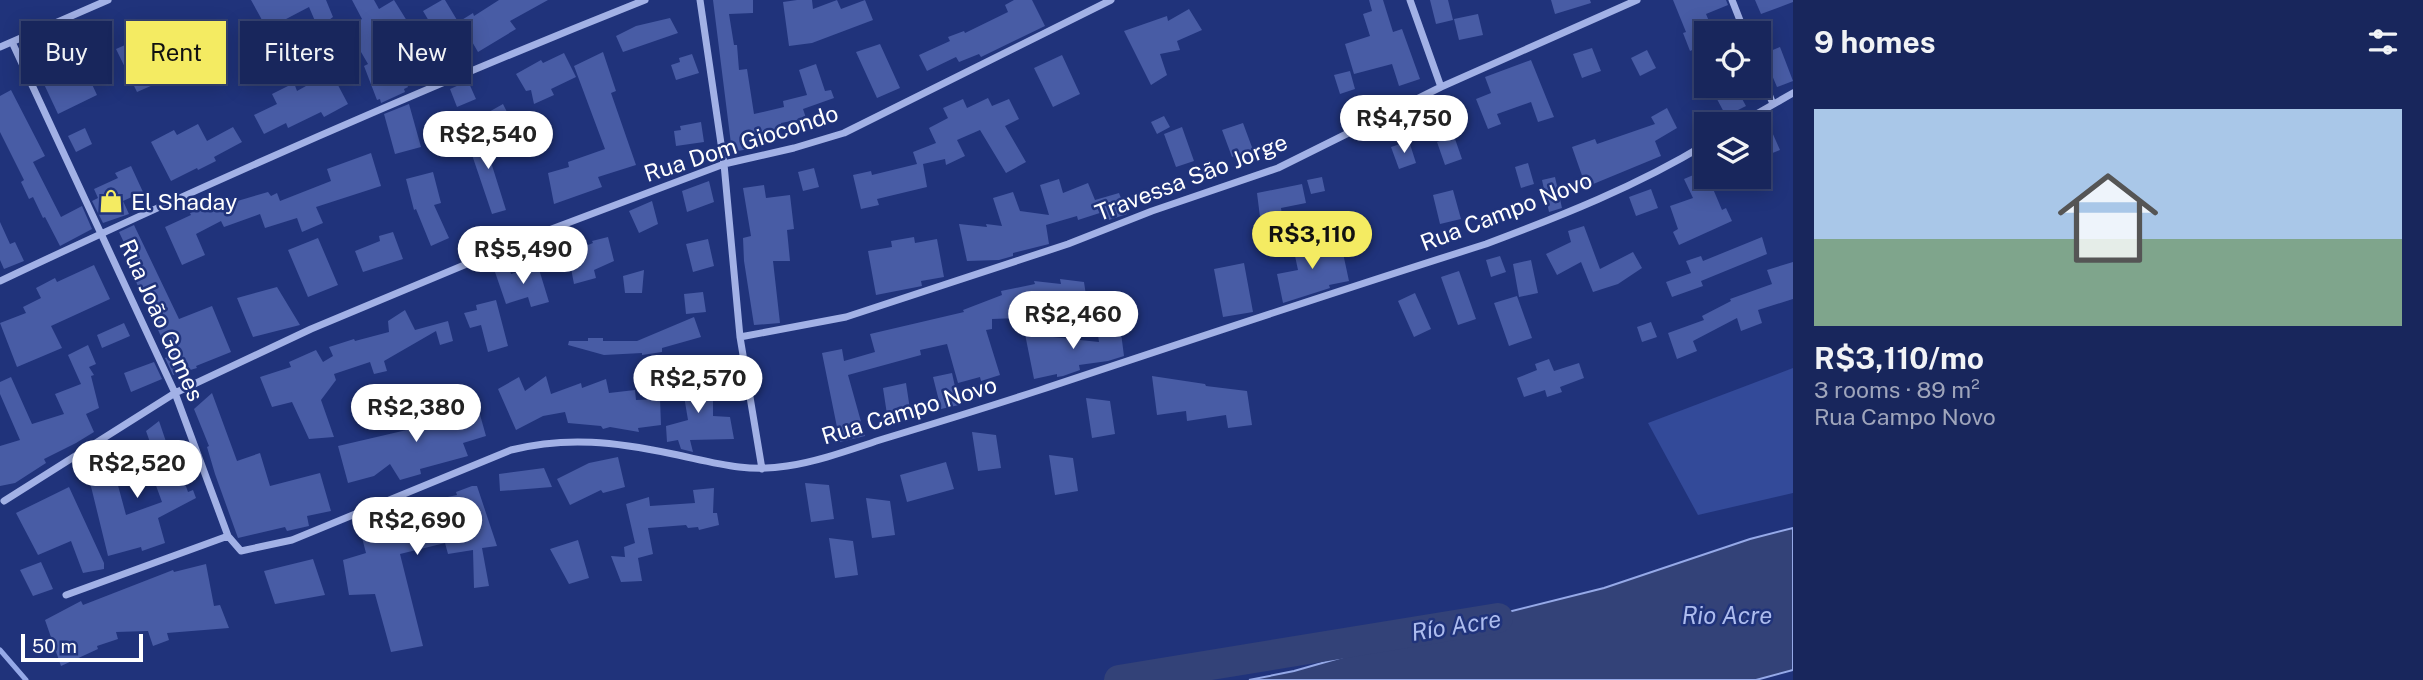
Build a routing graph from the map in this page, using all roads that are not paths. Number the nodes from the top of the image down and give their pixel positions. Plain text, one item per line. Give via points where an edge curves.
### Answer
1 (108, 0) edge
2 (645, 0) edge
3 (700, 0) edge
4 (1111, 0) edge
5 (1410, 0) edge
6 (1637, 0) edge
7 (1732, 0) edge
8 (1740, 21) edge
9 (12, 42) junction
10 (0, 47) edge
11 (1441, 87) junction
12 (1793, 93) edge
13 (1771, 98) edge
14 (1773, 104) junction
15 (1760, 112) edge
16 (1694, 151) edge
17 (724, 164) junction
18 (102, 233) junction
19 (0, 281) edge
20 (740, 337) junction
21 (176, 393) junction
22 (762, 469) junction
23 (4, 501) dead end
24 (228, 536) junction
25 (66, 595) dead end

1 - 9 street
2 - 18 street via 317,135
3 - 17 street
4 - 17 street, Rua Dom Giocondo via 844,133
5 - 11 street
6 - 11 street, Travessa São Jorge
7 - 8 street
9 - 10 street
9 - 18 street, Rua João Gomes
11 - 20 street, Travessa São Jorge via 1278,168 1068,244 846,317
12 - 14 street
13 - 14 street
14 - 15 street
16 - 22 street, Rua Campo Novo via 1664,170 1553,219 1486,243 958,416 825,457
17 - 20 street
17 - 21 street, Rua Dom Giocondo via 375,302
18 - 19 street
18 - 21 street, Rua João Gomes
20 - 22 street
21 - 23 street, Rua Dom Giocondo
21 - 24 street, Rua João Gomes
22 - 24 street, Rua Campo Novo via 568,440 511,450 292,540 241,551
24 - 25 street

